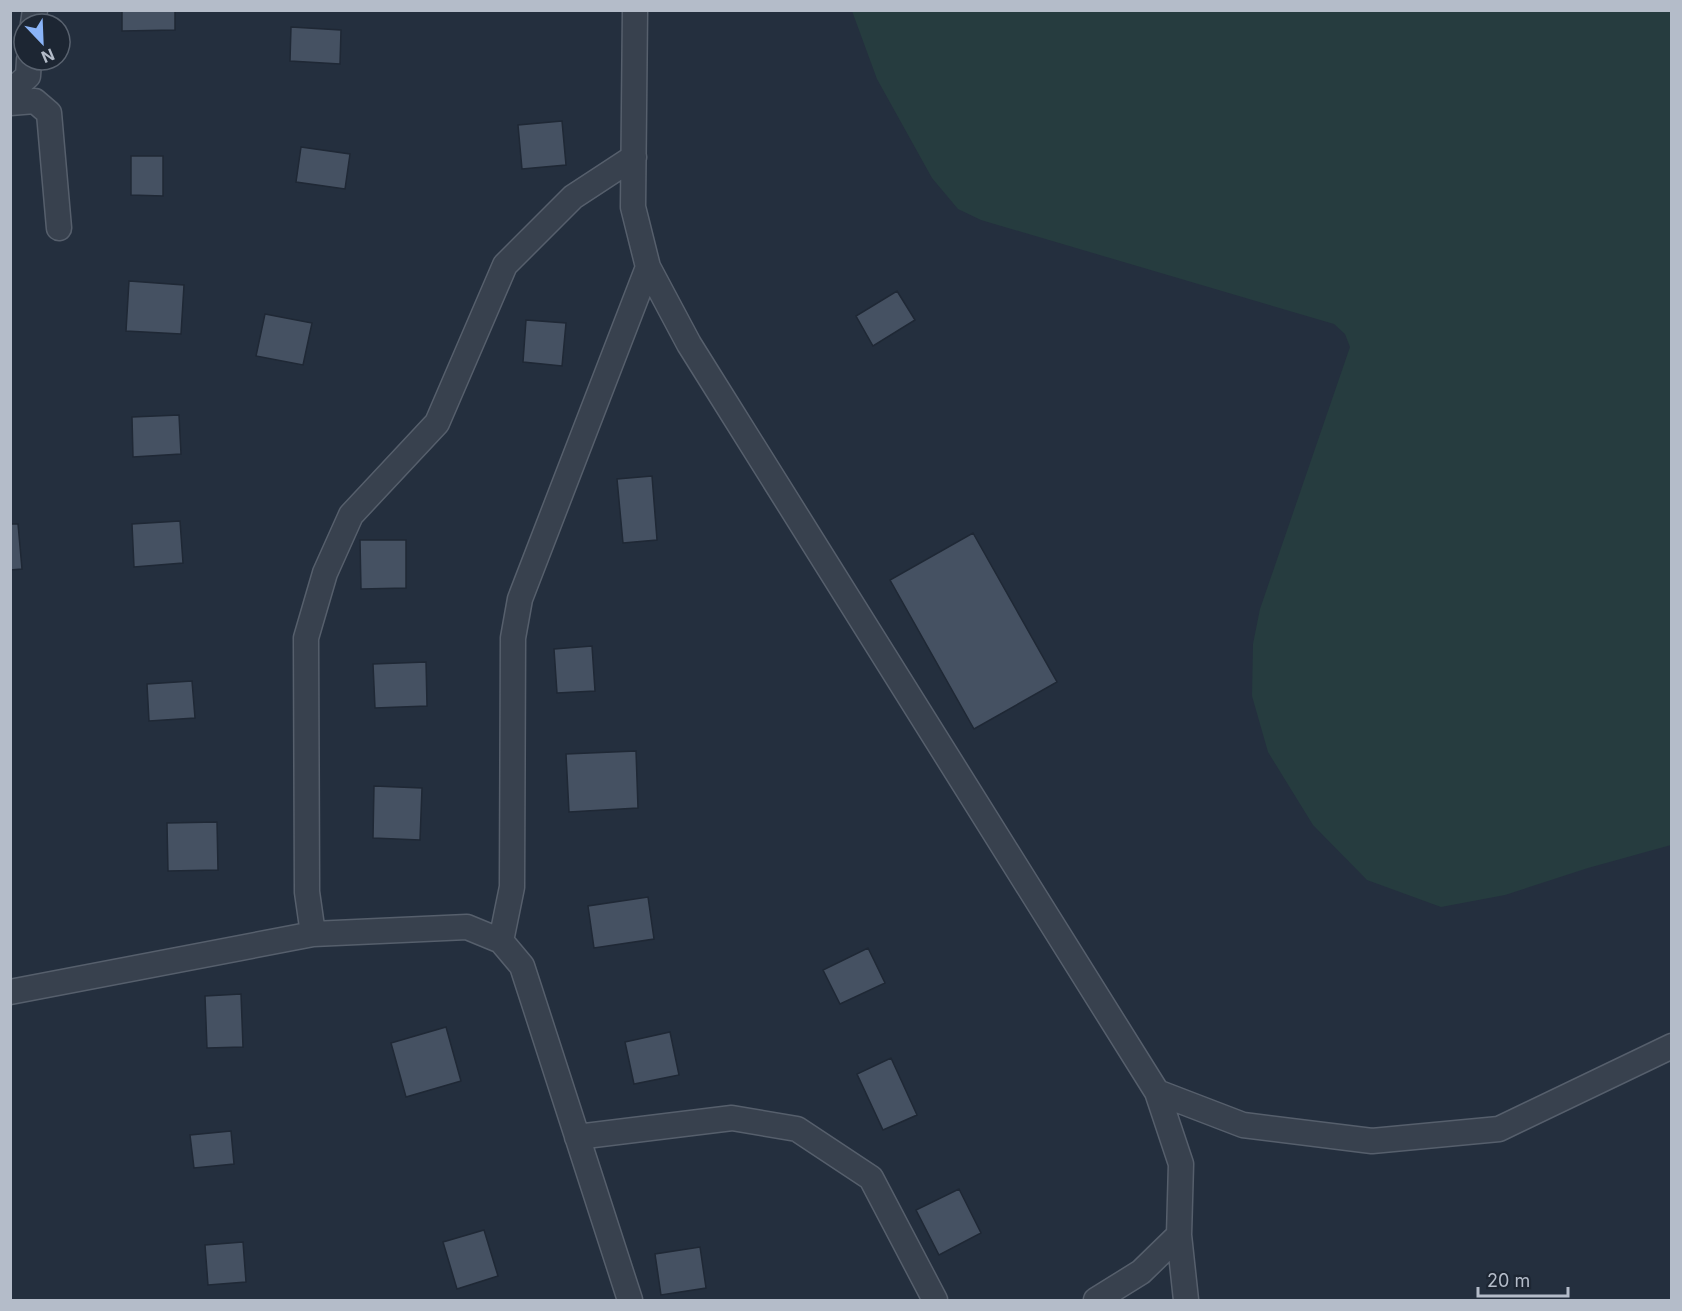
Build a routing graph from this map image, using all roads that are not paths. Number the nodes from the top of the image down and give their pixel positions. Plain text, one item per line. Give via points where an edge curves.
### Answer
1 (635, 10) edge
2 (28, 72) edge
3 (10, 92) edge
4 (10, 103) edge
5 (634, 157) junction
6 (59, 228) dead end
7 (648, 267) junction
8 (313, 934) junction
9 (501, 941) junction
10 (10, 992) edge
11 (1671, 1046) edge
12 (1157, 1092) junction
13 (577, 1137) junction
14 (1179, 1235) junction
15 (630, 1300) edge
16 (935, 1300) edge
17 (1096, 1300) edge
18 (1186, 1300) edge

1 - 5 street
2 - 3 street
4 - 6 street via 35,101 49,113
5 - 7 street via 633,207
5 - 8 street via 573,197 505,265 437,423 351,515 325,573 306,638 308,892
7 - 9 street via 520,599 513,638 512,887
7 - 12 street via 689,344
8 - 9 street via 467,927
8 - 10 street
9 - 13 street via 522,966
11 - 12 street via 1499,1129 1372,1142 1243,1125
12 - 14 street via 1180,1164
13 - 15 street
13 - 16 street via 732,1118 797,1129 871,1178
14 - 17 street via 1141,1272
14 - 18 street

